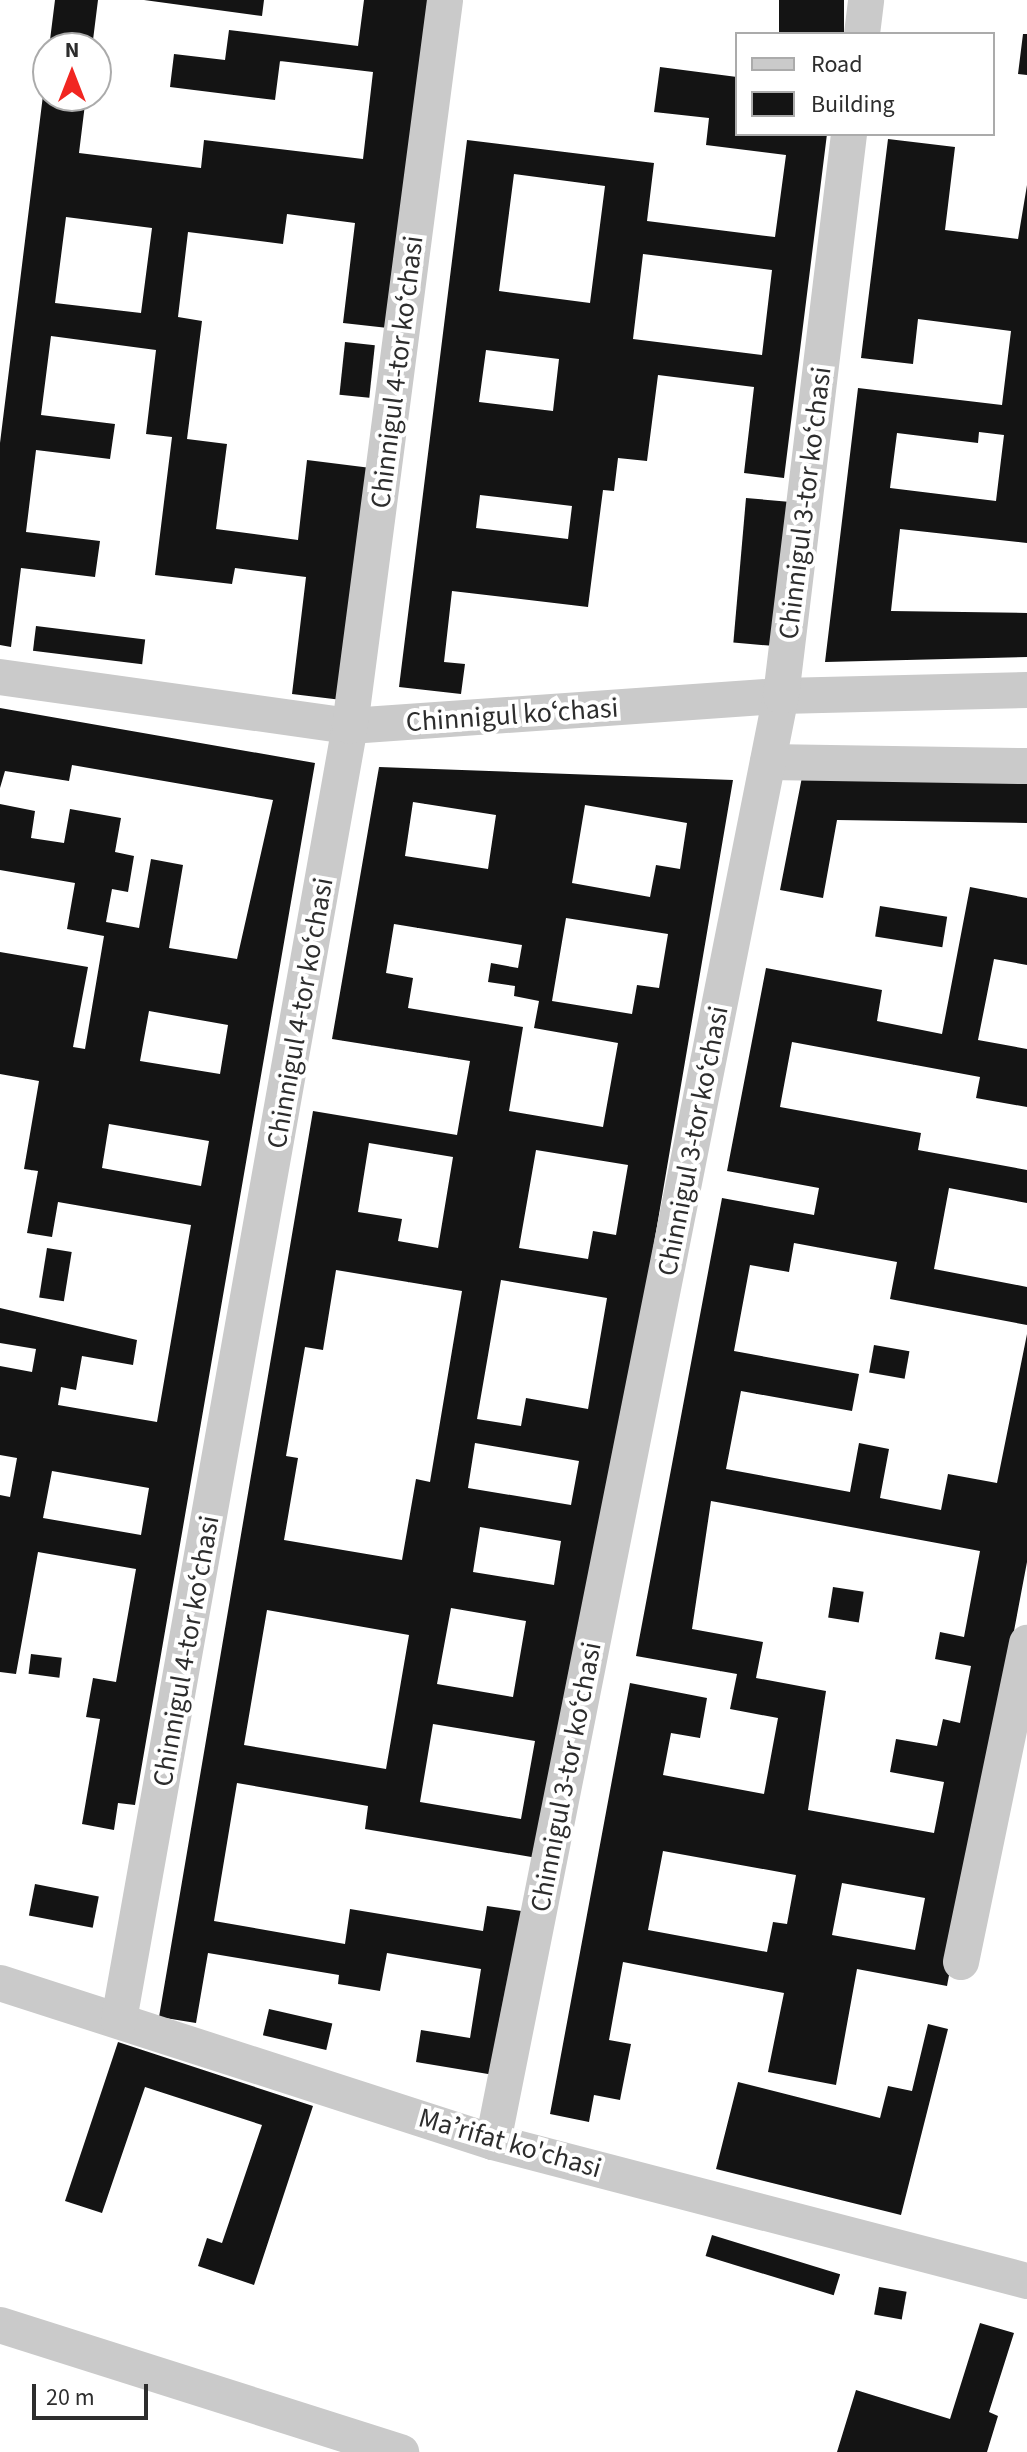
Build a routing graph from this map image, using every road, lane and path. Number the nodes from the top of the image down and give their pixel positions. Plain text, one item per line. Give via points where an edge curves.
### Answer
1 (445, 0) edge
2 (866, 0) edge
3 (862, 32) edge
4 (849, 136) edge
5 (0, 677) edge
6 (1027, 690) edge
7 (781, 696) junction
8 (350, 726) junction
9 (768, 762) junction
10 (1027, 766) edge
11 (1027, 1643) edge
12 (961, 1962) dead end
13 (0, 1983) edge
14 (119, 2020) junction
15 (493, 2142) junction
16 (1027, 2281) edge
17 (0, 2325) edge
18 (401, 2452) edge

1 - 8 street, Chinnigul 4-tor koʻchasi
2 - 3 street
4 - 7 street, Chinnigul 3-tor koʻchasi
5 - 8 street, Chinnigul koʻchasi
6 - 7 street, Chinnigul koʻchasi
7 - 8 street, Chinnigul koʻchasi
7 - 9 street, Chinnigul 3-tor koʻchasi
8 - 14 street, Chinnigul 4-tor koʻchasi
9 - 10 street
9 - 15 street, Chinnigul 3-tor koʻchasi
11 - 12 street
13 - 14 street, Maʼrifat ko'chasi
14 - 15 street, Maʼrifat ko'chasi
15 - 16 street, Maʼrifat ko'chasi
17 - 18 street

